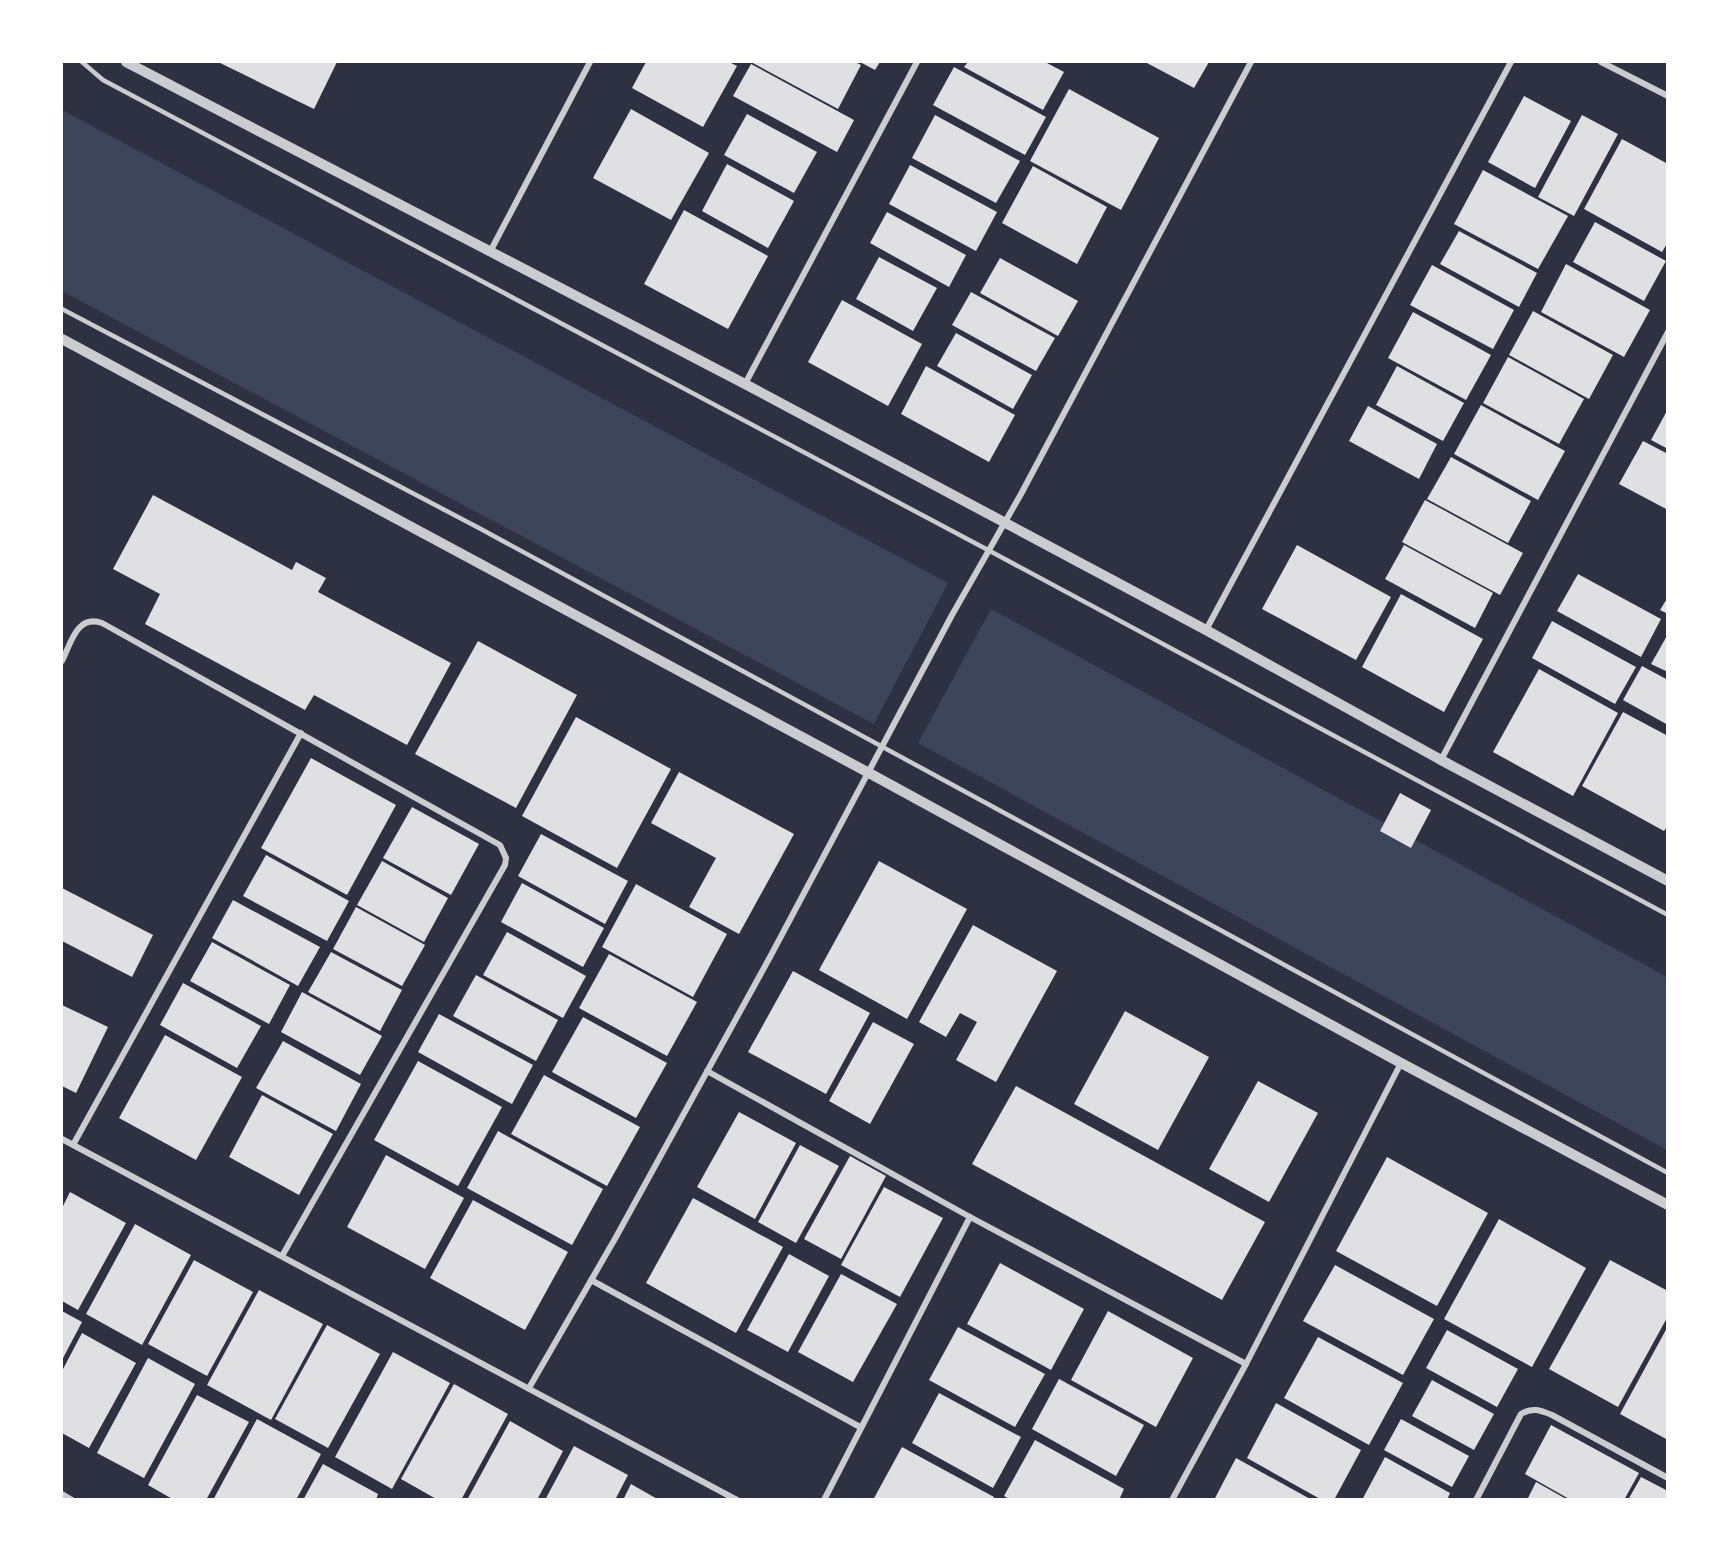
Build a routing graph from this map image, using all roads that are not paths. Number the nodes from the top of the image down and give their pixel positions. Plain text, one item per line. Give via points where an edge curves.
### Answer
1 (82, 62) edge
2 (126, 62) edge
3 (590, 62) edge
4 (917, 62) edge
5 (1251, 62) edge
6 (1511, 62) edge
7 (1601, 62) edge
8 (1668, 96) edge
9 (491, 250) junction
10 (62, 309) edge
11 (1668, 332) edge
12 (62, 339) edge
13 (745, 384) junction
14 (1004, 524) junction
15 (988, 550) junction
16 (1206, 630) junction
17 (62, 661) edge
18 (301, 733) junction
19 (883, 746) junction
20 (1441, 760) junction
21 (869, 773) junction
22 (1668, 881) edge
23 (1668, 915) edge
24 (1401, 1063) junction
25 (707, 1071) junction
26 (62, 1139) edge
27 (73, 1145) junction
28 (1668, 1173) edge
29 (1668, 1205) edge
30 (970, 1217) junction
31 (282, 1256) junction
32 (591, 1280) junction
33 (1246, 1364) junction
34 (529, 1388) junction
35 (860, 1427) junction
36 (1668, 1478) edge
37 (62, 1494) edge
38 (72, 1500) edge
39 (737, 1500) edge
40 (824, 1500) edge
41 (1172, 1500) edge
42 (1476, 1500) edge

1 - 15 lane via 103,80
2 - 9 street
3 - 9 street
4 - 13 street
5 - 14 street
6 - 16 street
7 - 8 street
9 - 13 street
10 - 19 lane
11 - 20 street
12 - 21 street
13 - 14 street
14 - 15 street
14 - 16 street
15 - 19 street
15 - 23 lane
16 - 20 street
17 - 18 street via 76,630 90,620 96,621
18 - 27 street
18 - 31 street via 500,845 506,858
19 - 21 street
19 - 28 lane
20 - 22 street
21 - 24 street
21 - 25 street
24 - 29 street
24 - 33 street
25 - 30 street
25 - 32 street
26 - 27 street
27 - 31 street
30 - 33 street
30 - 35 street
31 - 34 street
32 - 34 street
32 - 35 street
33 - 41 street
34 - 39 street
35 - 40 street
36 - 42 street via 1531,1409 1521,1414
37 - 38 street

